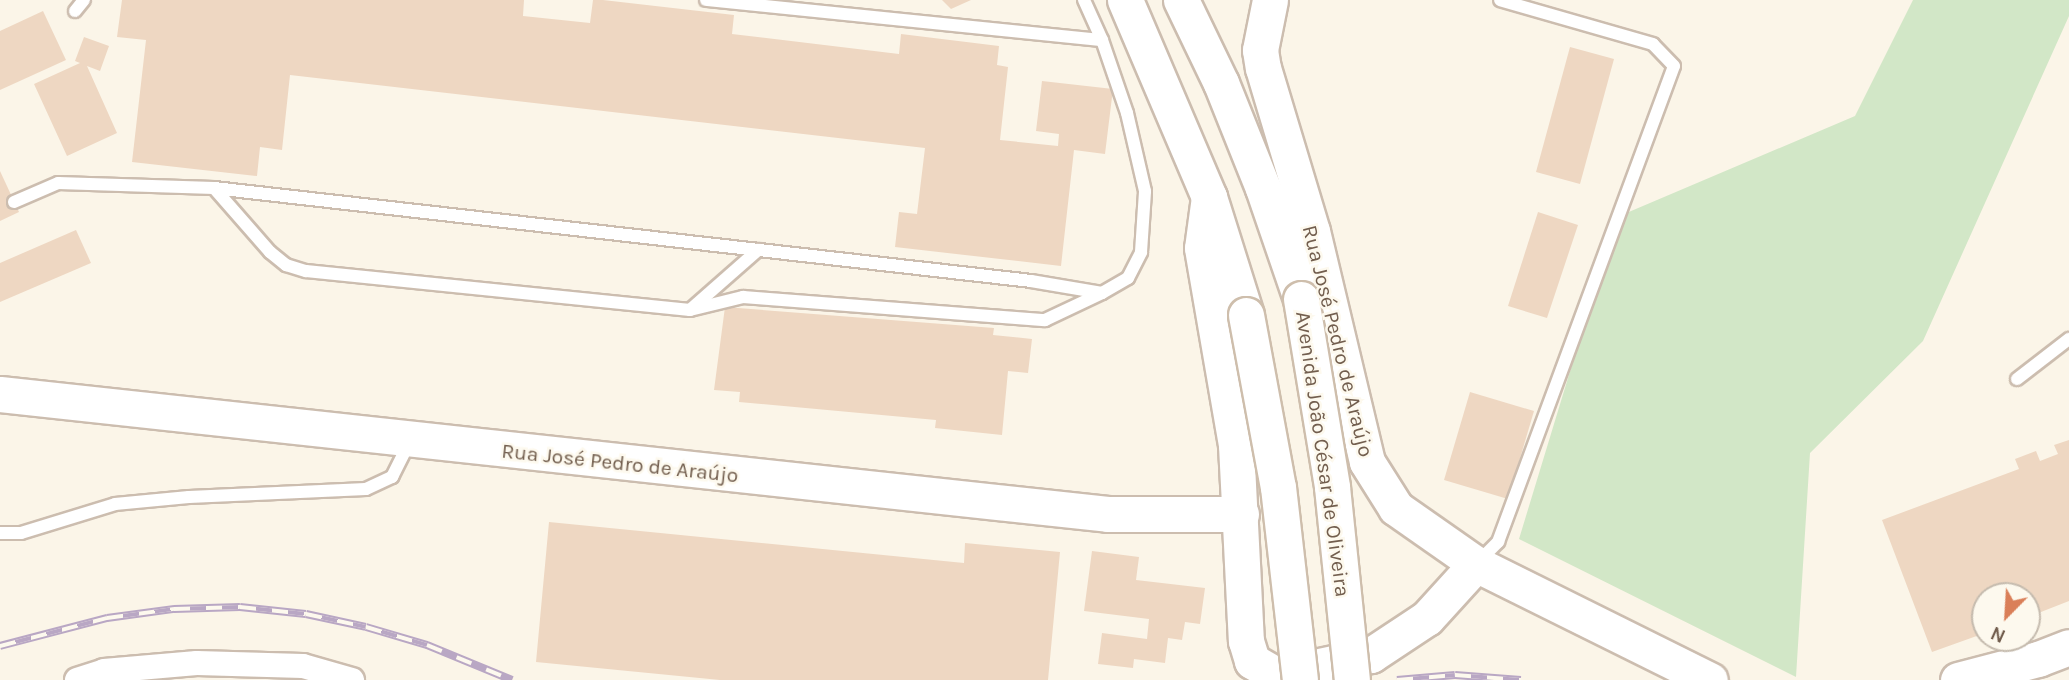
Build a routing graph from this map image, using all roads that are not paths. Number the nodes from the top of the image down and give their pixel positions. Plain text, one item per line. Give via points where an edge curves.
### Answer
1 (84, 0) edge
2 (706, 0) edge
3 (1084, 0) edge
4 (1125, 0) edge
5 (1181, 0) edge
6 (1270, 0) edge
7 (1500, 0) edge
8 (75, 11) dead end
9 (1102, 40) junction
10 (214, 188) junction
11 (1209, 197) junction
12 (14, 202) dead end
13 (758, 250) junction
14 (1102, 293) junction
15 (690, 310) junction
16 (2069, 339) edge
17 (2017, 379) dead end
18 (0, 394) edge
19 (410, 441) junction
20 (1241, 514) junction
21 (0, 533) edge
22 (1476, 564) junction
23 (2050, 659) edge
24 (197, 672) edge
25 (77, 680) edge
26 (352, 680) edge
27 (1300, 680) edge
28 (1352, 680) edge
29 (1710, 680) edge
30 (1958, 680) edge

1 - 8 lane
2 - 9 lane
3 - 9 lane
4 - 11 street
5 - 28 street, Avenida João César de Oliveira, bridge via 1226,95 1301,299 1332,487
6 - 22 street, Rua José Pedro de Araújo via 1260,50 1263,68 1312,231 1367,462 1396,508
7 - 22 lane via 1653,44 1674,66 1498,542
9 - 14 lane via 1127,113 1145,191 1141,253 1128,278
10 - 12 lane via 58,183
10 - 13 lane
10 - 15 lane via 270,252 286,265 306,271
11 - 20 street via 1202,248 1233,422
11 - 27 street, bridge via 1247,315 1278,487
13 - 14 lane
13 - 15 lane
14 - 15 lane via 1045,320 743,297
16 - 17 lane
18 - 19 street, Rua José Pedro de Araújo
19 - 20 street, Rua José Pedro de Araújo via 1108,514
19 - 21 lane via 392,477 366,489 115,504 20,533
20 - 22 street via 1246,641 1252,662 1273,673 1364,657 1390,645 1427,618
22 - 29 street, Rua José Pedro de Araújo
23 - 30 street
24 - 25 street via 104,671
24 - 26 street via 303,666

